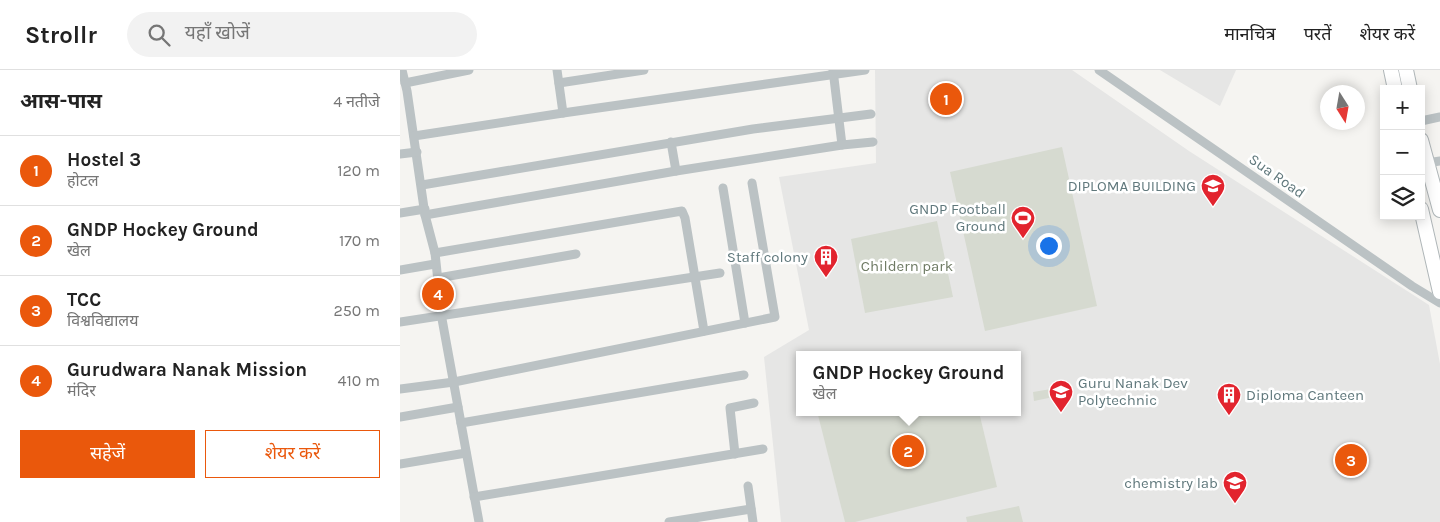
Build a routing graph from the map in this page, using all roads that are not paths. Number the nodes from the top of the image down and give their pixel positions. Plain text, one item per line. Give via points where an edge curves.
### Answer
1 (402, 70) edge
2 (469, 70) edge
3 (557, 70) edge
4 (644, 70) edge
5 (865, 70) edge
6 (1099, 70) edge
7 (1391, 70) edge
8 (1406, 70) edge
9 (833, 72) edge
10 (559, 83) junction
11 (1394, 85) edge
12 (1409, 85) edge
13 (404, 89) edge
14 (563, 113) junction
15 (871, 114) dead end
16 (1440, 117) edge
17 (839, 118) junction
18 (1425, 120) edge
19 (414, 136) junction
20 (671, 142) junction
21 (873, 142) dead end
22 (842, 145) junction
23 (1425, 147) edge
24 (417, 152) junction
25 (400, 154) edge
26 (1433, 162) edge
27 (676, 171) junction
28 (752, 183) dead end
29 (422, 185) junction
30 (723, 188) dead end
31 (1440, 210) edge
32 (425, 212) junction
33 (400, 213) edge
34 (1423, 220) edge
35 (435, 253) junction
36 (576, 254) dead end
37 (436, 264) junction
38 (400, 270) edge
39 (720, 273) dead end
40 (694, 277) junction
41 (438, 278) junction
42 (1440, 292) edge
43 (1440, 304) edge
44 (442, 316) junction
45 (400, 322) edge
46 (745, 323) junction
47 (704, 331) junction
48 (744, 375) dead end
49 (454, 382) junction
50 (400, 389) edge
51 (754, 403) dead end
52 (458, 407) junction
53 (400, 417) edge
54 (461, 423) junction
55 (763, 449) dead end
56 (466, 453) junction
57 (735, 454) junction
58 (400, 464) edge
59 (748, 486) dead end
60 (474, 497) junction
61 (751, 508) junction
62 (479, 522) edge
63 (669, 522) edge
64 (753, 522) edge

1 - 13 street
2 - 13 street
3 - 10 street
4 - 10 street
5 - 9 street
6 - 43 street, Sua Road
7 - 11 main road
8 - 12 main road
9 - 14 street
9 - 17 street
10 - 14 street
13 - 19 street
14 - 19 street
15 - 17 street
16 - 18 street
17 - 20 street
17 - 22 street
19 - 24 street
20 - 27 street
20 - 29 street
21 - 22 street
22 - 27 street
23 - 26 main road
24 - 25 street
24 - 29 street
26 - 31 main road
27 - 32 street
28 - 46 street via 775,317
29 - 32 street
30 - 46 street
32 - 33 street
32 - 35 street
34 - 42 main road
35 - 37 street
35 - 40 street via 682,211
36 - 41 street
37 - 38 street
37 - 41 street
39 - 40 street
40 - 44 street
40 - 47 street
41 - 44 street
44 - 45 street
44 - 49 street
46 - 47 street
47 - 49 street
48 - 54 street
49 - 50 street
49 - 52 street
51 - 57 street via 730,408
52 - 53 street
52 - 54 street
54 - 56 street
55 - 57 street
56 - 58 street
56 - 60 street
57 - 60 street
59 - 61 street
60 - 62 street
61 - 63 street
61 - 64 street

